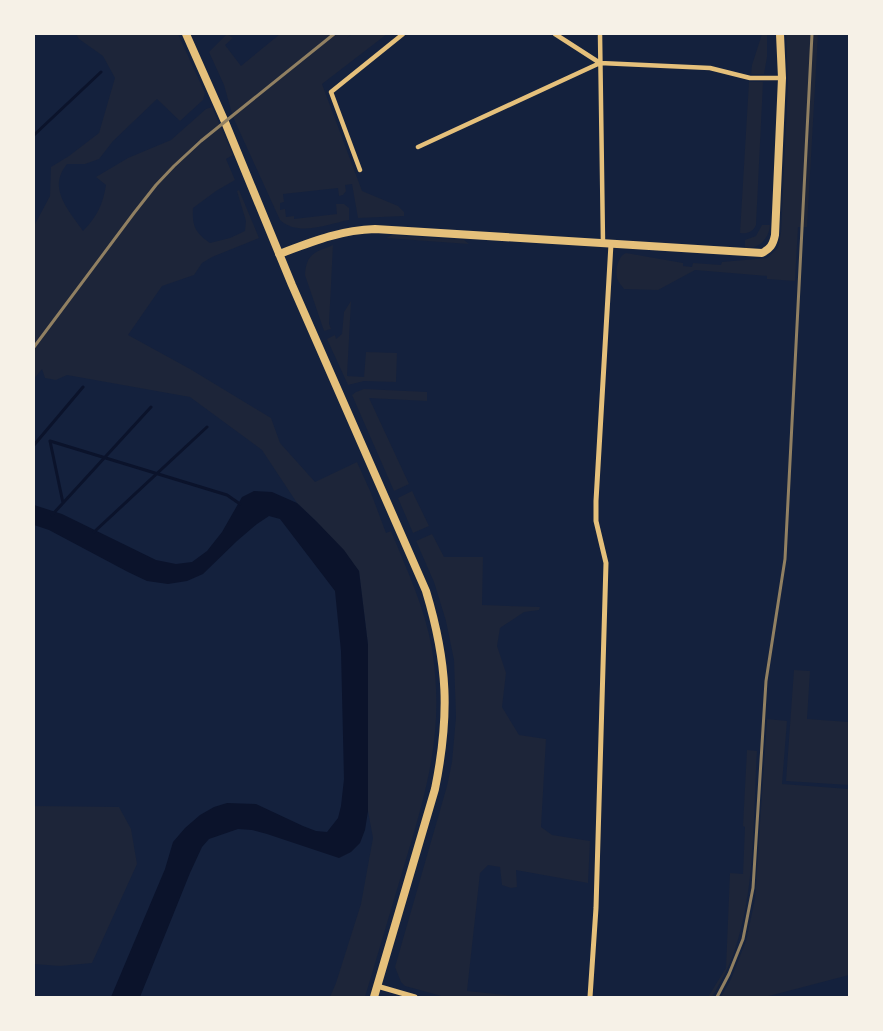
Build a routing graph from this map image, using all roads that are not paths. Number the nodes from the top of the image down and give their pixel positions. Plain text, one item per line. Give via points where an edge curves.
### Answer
1 (186, 34) edge
2 (403, 34) edge
3 (555, 34) edge
4 (600, 34) edge
5 (780, 34) edge
6 (600, 63) junction
7 (782, 78) junction
8 (418, 147) dead end
9 (360, 170) dead end
10 (607, 244) junction
11 (279, 254) junction
12 (378, 986) junction
13 (374, 997) edge
14 (415, 997) edge
15 (590, 997) edge

1 - 11 street
2 - 9 street via 331,92
3 - 6 street
4 - 6 street
5 - 7 street
6 - 7 street via 710,68 750,78
6 - 8 street
6 - 10 street
7 - 10 street via 775,236 769,250 754,254
10 - 11 street via 375,229 334,234
10 - 15 street via 596,501 596,521 606,563 596,908
11 - 12 street via 426,591 441,651 445,704 440,763
12 - 13 street
12 - 14 street

